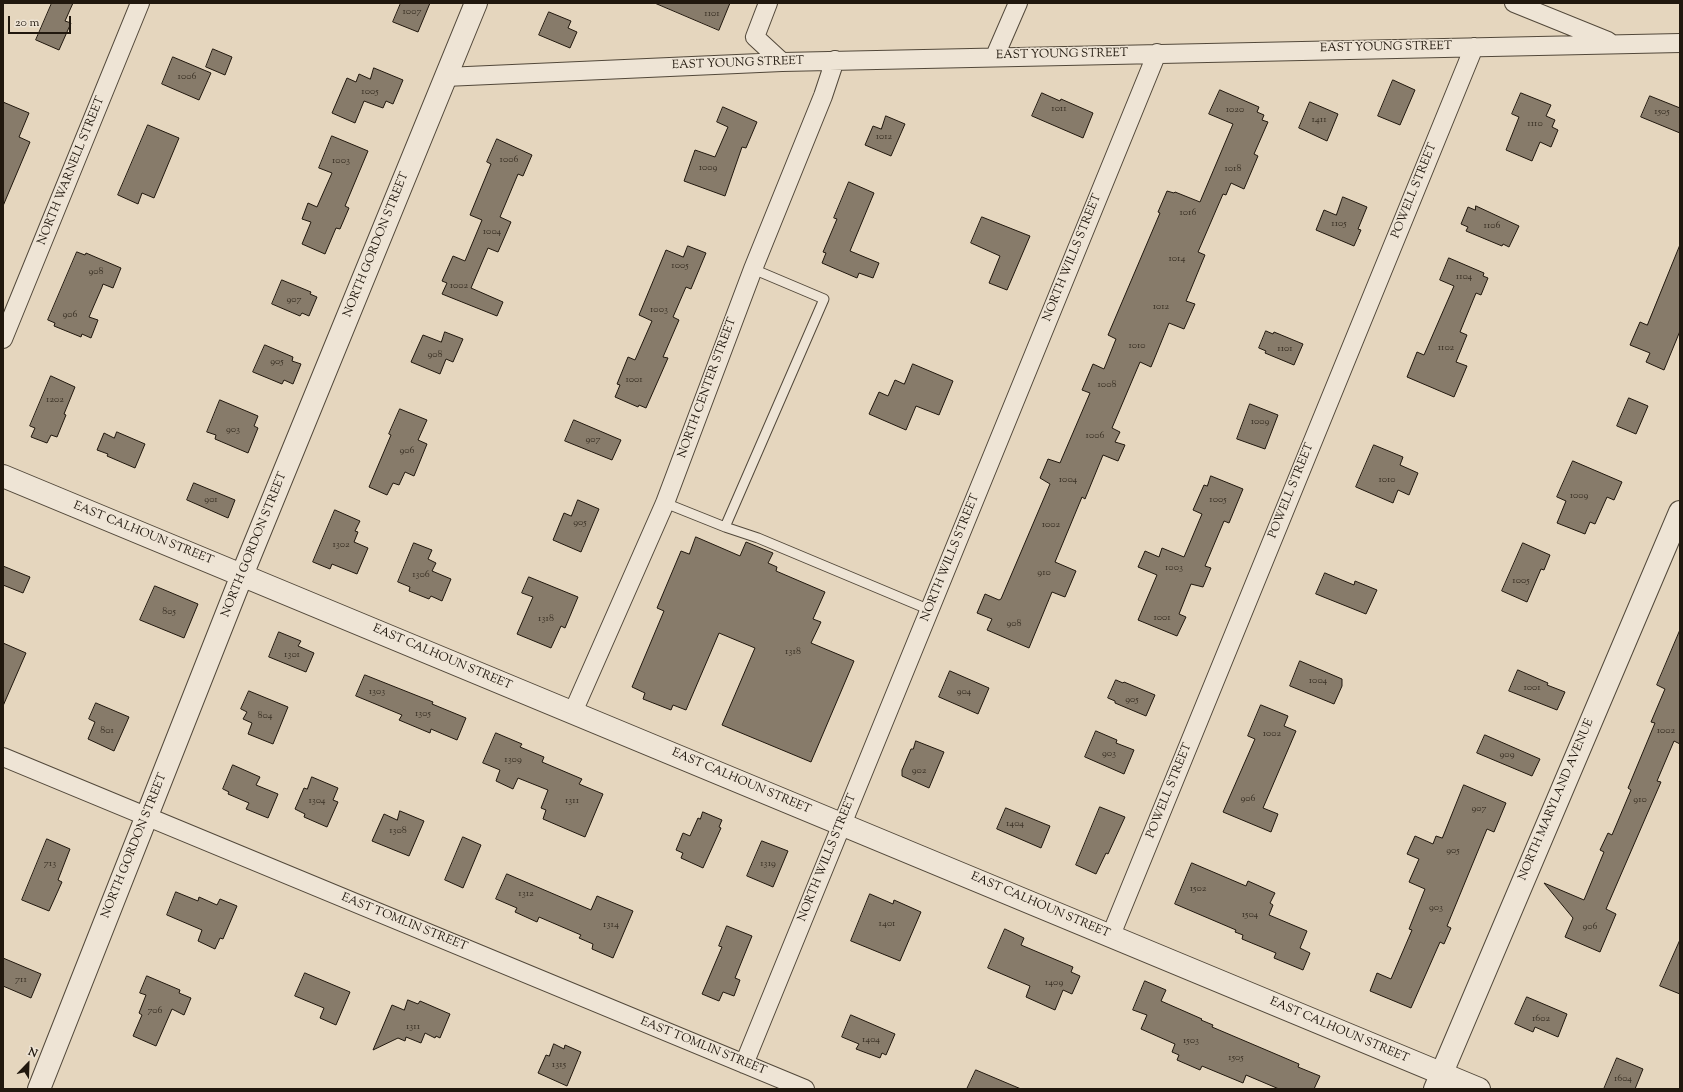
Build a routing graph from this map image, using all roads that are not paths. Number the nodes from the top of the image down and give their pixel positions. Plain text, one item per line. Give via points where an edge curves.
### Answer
1 (140, 3) edge
2 (476, 3) edge
3 (768, 3) edge
4 (1018, 3) edge
5 (1514, 3) edge
6 (1680, 43) edge
7 (1615, 44) junction
8 (1474, 47) junction
9 (1157, 53) junction
10 (995, 56) junction
11 (835, 60) junction
12 (782, 62) junction
13 (445, 78) junction
14 (753, 269) junction
15 (3, 339) edge
16 (3, 476) edge
17 (666, 503) junction
18 (1680, 512) edge
19 (725, 527) junction
20 (242, 575) junction
21 (930, 610) junction
22 (573, 712) junction
23 (3, 757) edge
24 (147, 817) junction
25 (842, 824) junction
26 (1111, 935) junction
27 (744, 1064) junction
28 (1438, 1081) edge
29 (39, 1089) edge
30 (805, 1089) edge
31 (1479, 1089) edge

1 - 15 street, NORTH WARNELL STREET
2 - 13 street, NORTH GORDON STREET
3 - 12 street via 755,37
4 - 10 street
5 - 7 street
6 - 7 street, EAST YOUNG STREET
7 - 8 street, EAST YOUNG STREET
8 - 9 street, EAST YOUNG STREET
8 - 26 street, POWELL STREET
9 - 10 street, EAST YOUNG STREET
9 - 21 street, NORTH WILLS STREET
10 - 11 street, EAST YOUNG STREET
11 - 12 street, EAST YOUNG STREET
11 - 14 street, NORTH CENTER STREET
12 - 13 street, EAST YOUNG STREET
13 - 20 street, NORTH GORDON STREET
14 - 17 street, NORTH CENTER STREET
14 - 19 lane via 824,299
16 - 20 street, EAST CALHOUN STREET
17 - 19 lane
17 - 22 street, NORTH CENTER STREET
18 - 28 street, NORTH MARYLAND AVENUE
19 - 21 lane via 758,538
20 - 22 street, EAST CALHOUN STREET
20 - 24 street, NORTH GORDON STREET
21 - 25 street, NORTH WILLS STREET
22 - 25 street, EAST CALHOUN STREET
23 - 24 street, EAST TOMLIN STREET
24 - 27 street, EAST TOMLIN STREET
24 - 29 street, NORTH GORDON STREET
25 - 26 street, EAST CALHOUN STREET
25 - 27 street, NORTH WILLS STREET
26 - 28 street, EAST CALHOUN STREET
27 - 30 street, EAST TOMLIN STREET
28 - 31 street, EAST CALHOUN STREET

